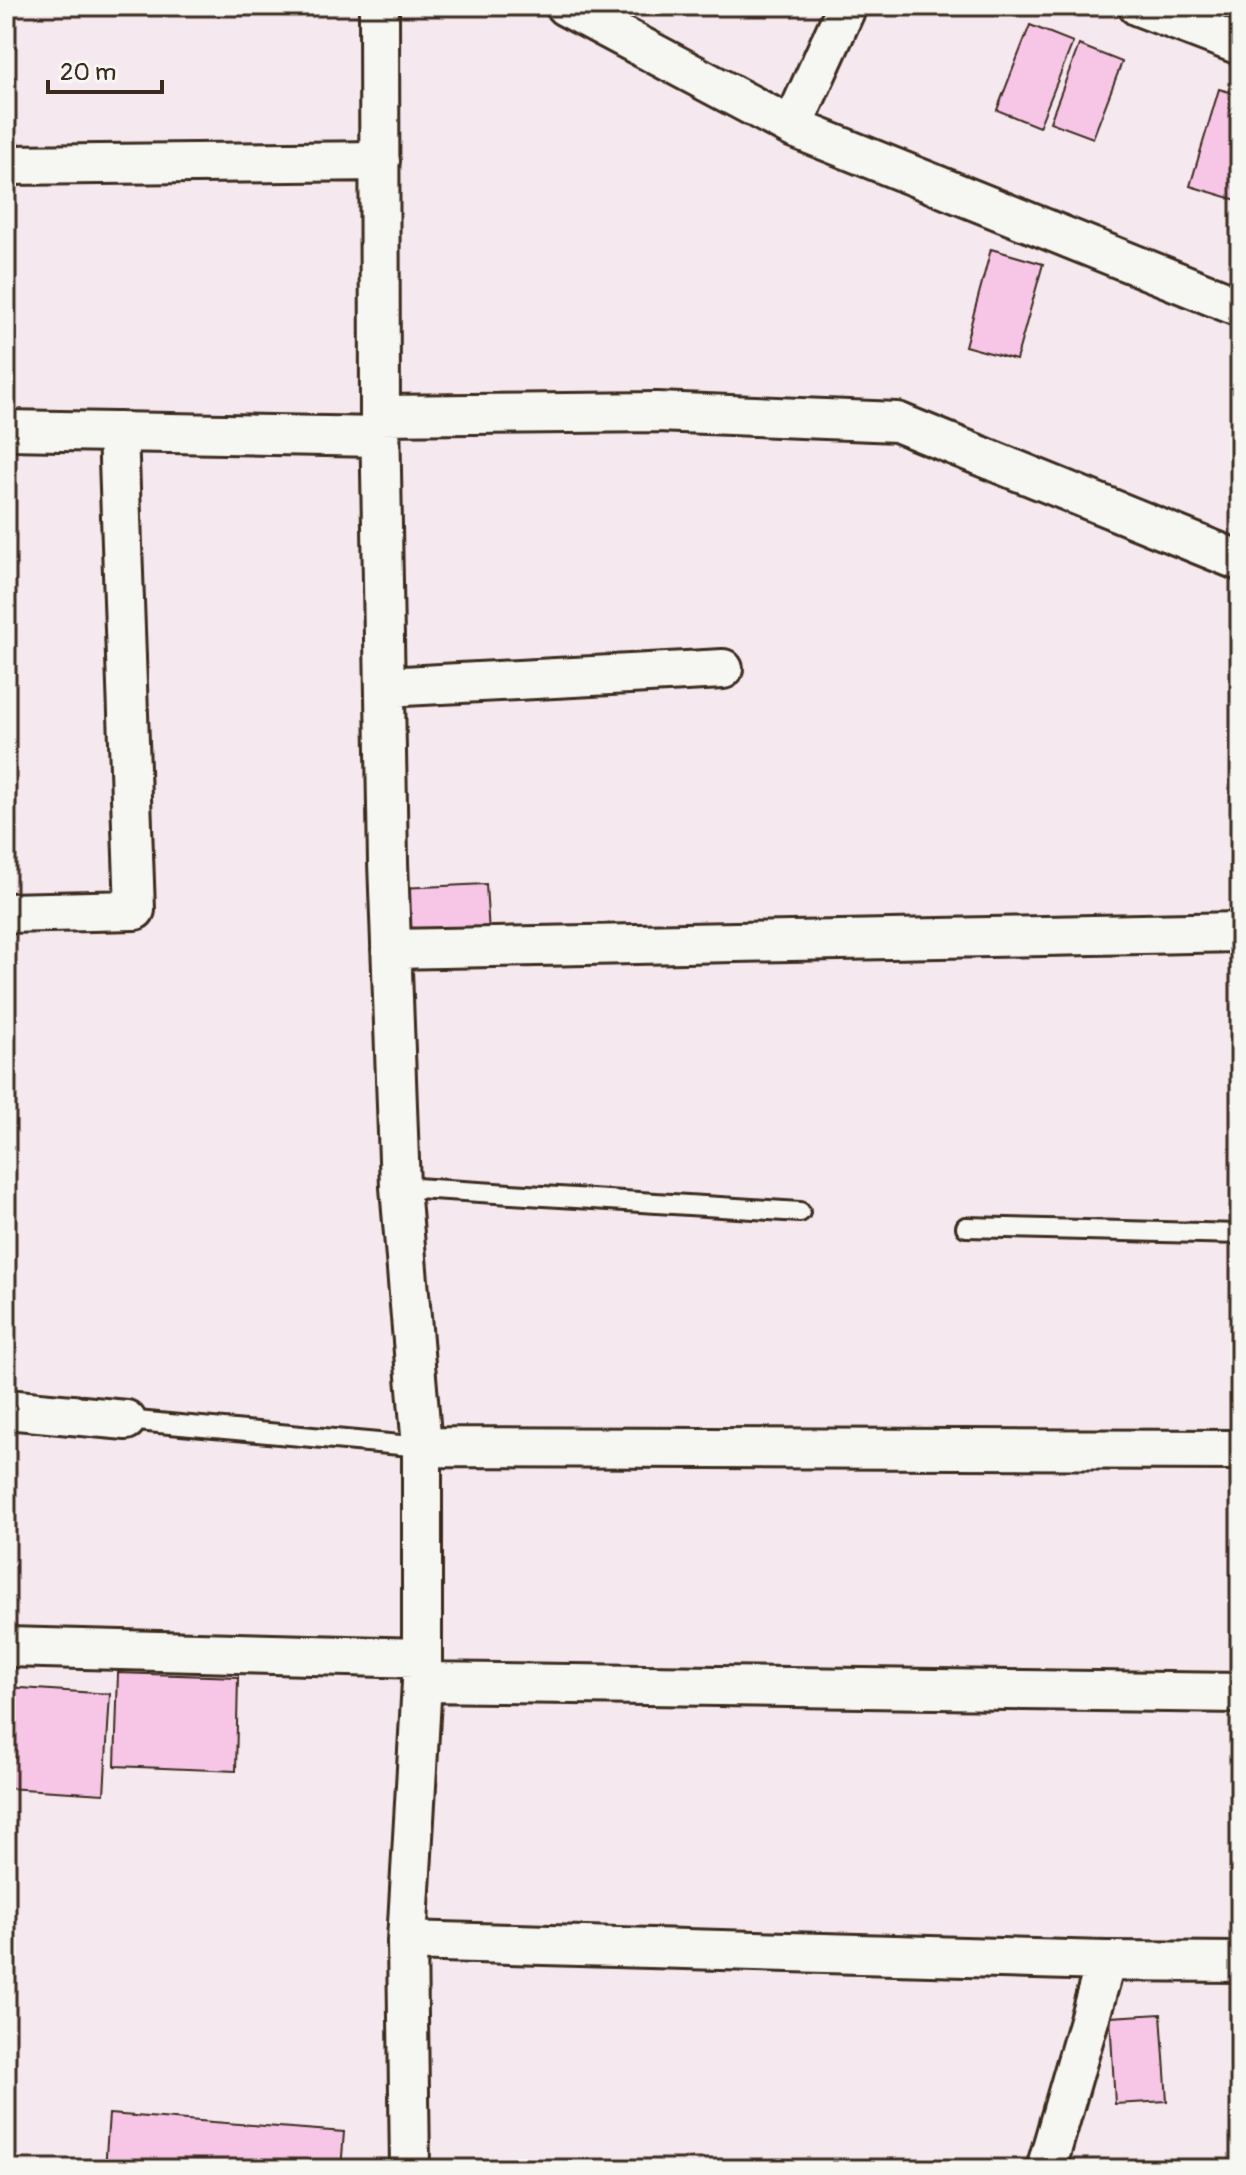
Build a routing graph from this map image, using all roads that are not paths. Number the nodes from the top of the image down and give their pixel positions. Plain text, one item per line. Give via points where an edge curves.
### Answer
1 (379, 6) edge
2 (565, 6) edge
3 (847, 6) edge
4 (1138, 6) edge
5 (1240, 45) edge
6 (792, 127) junction
7 (380, 161) junction
8 (6, 165) edge
9 (1240, 307) edge
10 (380, 426) junction
11 (6, 430) edge
12 (118, 432) junction
13 (1239, 555) edge
14 (723, 669) dead end
15 (385, 687) junction
16 (6, 913) edge
17 (1240, 932) edge
18 (391, 949) junction
19 (400, 1187) junction
20 (800, 1212) dead end
21 (966, 1227) dead end
22 (1240, 1234) edge
23 (6, 1409) edge
24 (126, 1420) joint
25 (422, 1447) junction
26 (1240, 1450) edge
27 (6, 1647) edge
28 (422, 1670) junction
29 (1240, 1693) edge
30 (407, 1941) junction
31 (1106, 1961) junction
32 (1240, 1962) edge
33 (410, 2169) edge
34 (1046, 2169) edge

1 - 7 street
2 - 6 street
3 - 6 street
4 - 5 street
6 - 9 street
7 - 8 street
7 - 10 street
10 - 12 street
10 - 13 street via 657,412 897,422
10 - 15 street
11 - 12 street
12 - 16 street via 135,910
14 - 15 street
15 - 18 street
17 - 18 street
18 - 19 street
19 - 20 lane
19 - 25 street
21 - 22 lane
23 - 24 street
24 - 25 lane
25 - 26 street
25 - 28 street
27 - 28 street
28 - 29 street
28 - 30 street
30 - 31 street
30 - 33 street
31 - 32 street
31 - 34 street

